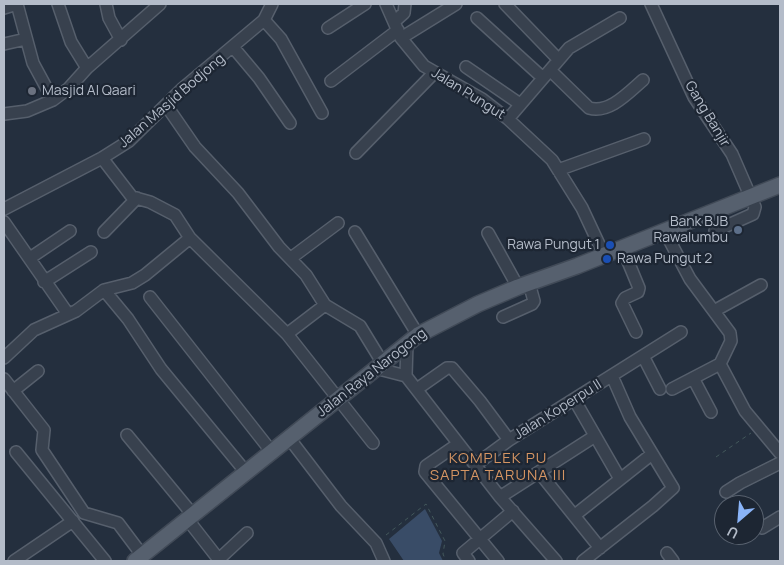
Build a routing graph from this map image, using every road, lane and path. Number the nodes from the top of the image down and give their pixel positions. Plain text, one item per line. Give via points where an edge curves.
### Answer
1 (17, 4) edge
2 (58, 4) edge
3 (106, 4) edge
4 (160, 4) edge
5 (272, 4) edge
6 (365, 4) edge
7 (386, 4) edge
8 (405, 4) edge
9 (456, 4) edge
10 (505, 4) edge
11 (652, 4) edge
12 (4, 8) edge
13 (477, 18) dead end
14 (620, 18) dead end
15 (264, 20) junction
16 (328, 28) dead end
17 (398, 30) junction
18 (26, 39) junction
19 (121, 40) junction
20 (4, 44) edge
21 (233, 47) junction
22 (558, 59) junction
23 (466, 67) dead end
24 (87, 68) junction
25 (434, 74) junction
26 (547, 74) junction
27 (643, 80) dead end
28 (331, 81) dead end
29 (53, 100) junction
30 (520, 104) junction
31 (166, 105) junction
32 (322, 112) dead end
33 (4, 114) edge
34 (508, 119) junction
35 (290, 123) dead end
36 (644, 139) dead end
37 (356, 153) dead end
38 (102, 158) junction
39 (558, 170) junction
40 (780, 185) edge
41 (751, 196) junction
42 (136, 198) junction
43 (4, 209) edge
44 (4, 222) edge
45 (338, 223) dead end
46 (664, 230) junction
47 (70, 231) dead end
48 (104, 232) dead end
49 (355, 232) dead end
50 (715, 232) dead end
51 (488, 233) dead end
52 (190, 238) junction
53 (622, 247) junction
54 (91, 252) dead end
55 (604, 255) junction
56 (30, 258) junction
57 (291, 258) junction
58 (44, 282) junction
59 (524, 285) junction
60 (761, 285) dead end
61 (104, 290) junction
62 (150, 297) dead end
63 (325, 305) junction
64 (714, 311) junction
65 (68, 314) junction
66 (503, 317) dead end
67 (636, 332) dead end
68 (681, 332) dead end
69 (288, 334) junction
70 (412, 339) junction
71 (643, 356) junction
72 (4, 358) edge
73 (720, 364) junction
74 (378, 365) junction
75 (38, 371) dead end
76 (406, 376) junction
77 (612, 376) junction
78 (693, 378) junction
79 (4, 379) edge
80 (416, 389) junction
81 (660, 389) dead end
82 (672, 389) dead end
83 (13, 391) junction
84 (337, 399) junction
85 (574, 399) junction
86 (711, 412) dead end
87 (758, 428) junction
88 (127, 435) dead end
89 (595, 436) junction
90 (289, 438) junction
91 (509, 440) junction
92 (373, 443) dead end
93 (458, 444) junction
94 (779, 449) edge
95 (271, 451) junction
96 (16, 452) dead end
97 (652, 454) junction
98 (716, 457) dead end
99 (780, 463) edge
100 (475, 465) junction
101 (245, 471) junction
102 (539, 472) junction
103 (620, 479) junction
104 (726, 492) dead end
105 (500, 497) junction
106 (513, 511) junction
107 (575, 515) junction
108 (780, 517) edge
109 (191, 518) junction
110 (73, 522) junction
111 (764, 527) edge
112 (247, 533) dead end
113 (386, 535) dead end
114 (480, 537) junction
115 (600, 548) junction
116 (139, 558) edge
117 (219, 560) edge
118 (14, 561) edge
119 (105, 561) edge
120 (384, 561) edge
121 (446, 561) edge
122 (469, 561) edge
123 (498, 561) edge
124 (556, 561) edge
125 (583, 561) edge

1 - 12 street
1 - 18 street
2 - 24 street via 71,42
3 - 19 street via 114,30
4 - 19 street
5 - 15 street, Jalan Masjid Bodjong
6 - 16 street
7 - 17 street, Jalan Pungut
8 - 17 street
9 - 17 street
10 - 22 street
11 - 41 street, Gang Banjir via 694,97 732,154
13 - 26 street
14 - 22 street via 569,48
15 - 21 street, Jalan Masjid Bodjong
15 - 32 street via 281,39
17 - 25 street, Jalan Pungut via 415,57
17 - 28 street
18 - 20 street
18 - 29 street via 33,63
19 - 24 street
21 - 31 street, Jalan Masjid Bodjong
21 - 35 street
22 - 26 street
23 - 30 street
24 - 29 street
25 - 34 street, Jalan Pungut via 482,99
25 - 37 street
26 - 27 street via 588,108 595,110 605,109
26 - 30 street
29 - 33 street via 27,111
30 - 34 street
31 - 38 street, Jalan Masjid Bodjong via 129,141
31 - 57 street via 278,247
34 - 39 street, Jalan Pungut via 552,160
36 - 39 street
38 - 42 street via 130,195
38 - 43 street, Jalan Masjid Bodjong
39 - 55 street, Jalan Pungut via 582,208
40 - 41 main road, Jalan Raya Narogong
41 - 46 main road, Jalan Raya Narogong
41 - 50 street via 755,207 753,214
42 - 48 street
42 - 52 street via 175,215
44 - 56 street
45 - 57 street
46 - 53 main road, Jalan Raya Narogong
46 - 64 street via 690,279
47 - 56 street
49 - 70 street
51 - 59 street
52 - 61 street via 145,275
52 - 69 street
53 - 55 main road, Jalan Raya Narogong
53 - 67 street via 639,288 622,303
54 - 58 street
55 - 59 main road, Jalan Raya Narogong
56 - 58 street
57 - 63 street
58 - 65 street
59 - 66 street via 534,301
59 - 70 main road, Jalan Raya Narogong via 478,304
60 - 64 street
61 - 65 street via 85,306
61 - 101 street via 161,369
62 - 95 street
63 - 69 street
63 - 74 street via 360,326
64 - 73 street via 730,333 731,341
65 - 72 street via 34,330
68 - 71 street, Jalan Koperpu II
69 - 84 street
70 - 74 main road, Jalan Raya Narogong
70 - 76 street
71 - 77 street, Jalan Koperpu II
71 - 81 street
73 - 78 street
73 - 87 street
74 - 76 street
74 - 84 main road, Jalan Raya Narogong
75 - 83 street
76 - 80 street
77 - 85 street, Jalan Koperpu II
77 - 97 street via 626,410
78 - 82 street
78 - 86 street
79 - 83 street
80 - 91 street via 447,368 452,368
80 - 93 street
83 - 116 street via 44,430 42,450 84,513 118,523
84 - 90 main road, Jalan Raya Narogong
84 - 92 street
85 - 89 street
85 - 91 street, Jalan Koperpu II
87 - 94 street
87 - 98 path
88 - 109 street
89 - 102 street
89 - 103 street
90 - 95 main road, Jalan Raya Narogong
90 - 120 street via 341,506 376,543
91 - 100 street, Jalan Koperpu II
93 - 100 street
93 - 114 street via 426,466 425,472
95 - 101 main road, Jalan Raya Narogong
96 - 110 street
97 - 103 street
97 - 115 street via 673,488
99 - 104 street
100 - 105 street
101 - 109 main road, Jalan Raya Narogong
102 - 105 street
102 - 107 street
103 - 107 street
105 - 106 street
106 - 114 street
106 - 124 street
107 - 115 street
108 - 111 street
109 - 116 main road, Jalan Raya Narogong
109 - 117 street
110 - 118 street
110 - 119 street
112 - 117 street
113 - 121 path via 426,504 445,541 442,554
114 - 122 street via 463,553
114 - 123 street
115 - 125 street

